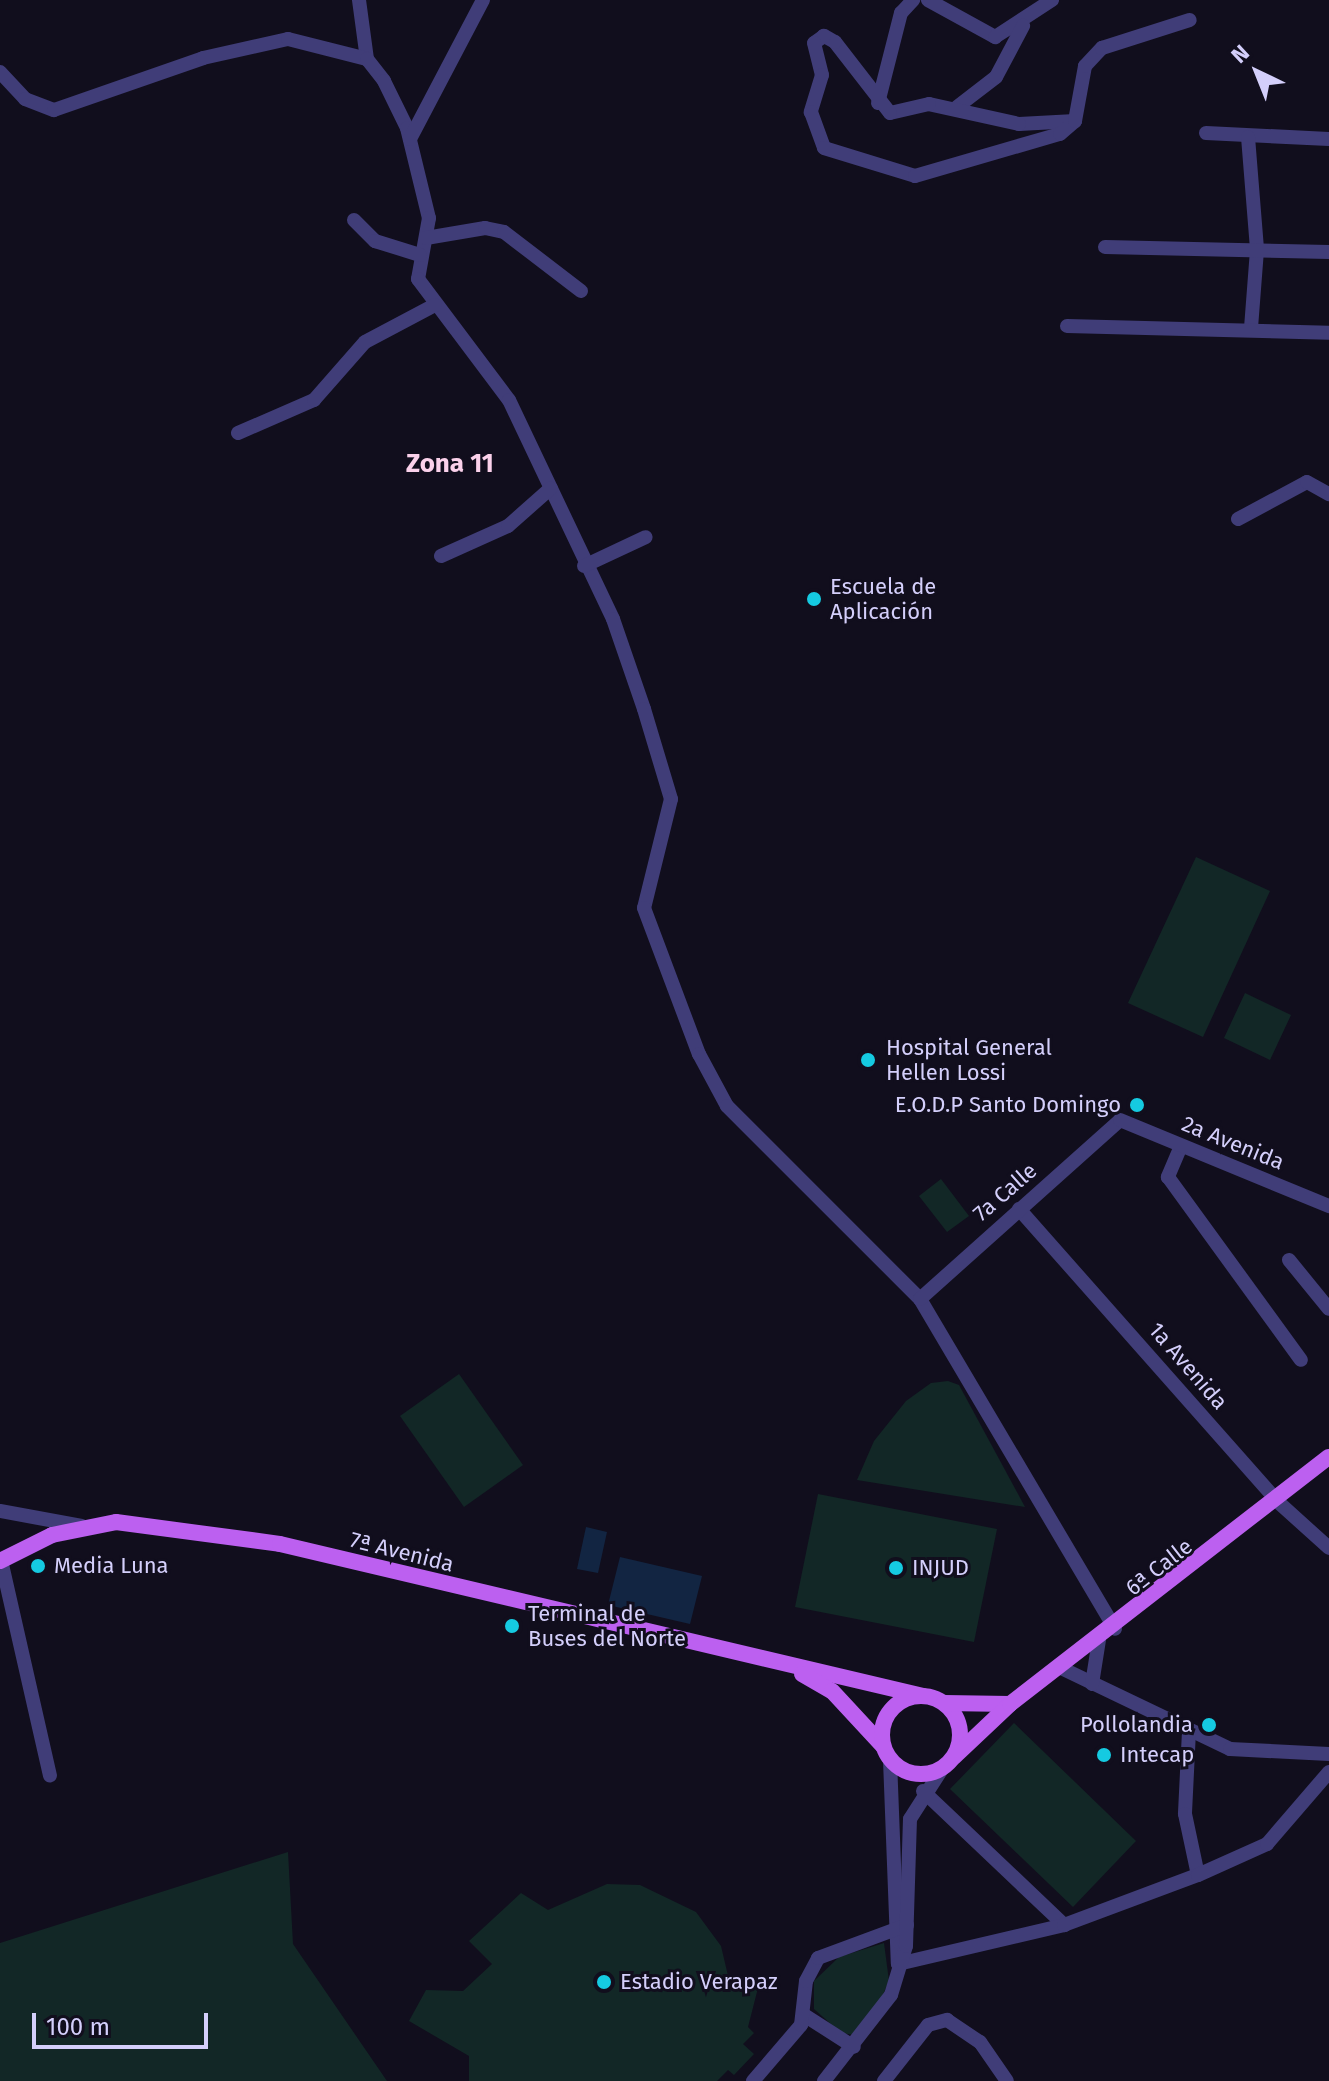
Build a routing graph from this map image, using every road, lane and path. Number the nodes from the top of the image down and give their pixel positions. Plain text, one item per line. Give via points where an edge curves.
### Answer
1 (359, 0) edge
2 (483, 0) edge
3 (913, 0) edge
4 (928, 0) edge
5 (1052, 0) edge
6 (1190, 20) dead end
7 (1023, 25) junction
8 (367, 59) junction
9 (0, 72) edge
10 (4, 88) edge
11 (878, 103) junction
12 (957, 107) junction
13 (1075, 121) junction
14 (1206, 133) dead end
15 (1248, 137) junction
16 (410, 139) junction
17 (1329, 139) edge
18 (354, 220) dead end
19 (426, 238) junction
20 (1105, 247) dead end
21 (1257, 250) junction
22 (1329, 252) edge
23 (420, 255) junction
24 (581, 291) dead end
25 (435, 305) junction
26 (1067, 326) dead end
27 (1251, 328) junction
28 (1329, 333) edge
29 (238, 433) dead end
30 (551, 488) junction
31 (1329, 494) edge
32 (1238, 519) dead end
33 (646, 537) dead end
34 (441, 556) dead end
35 (584, 566) junction
36 (1120, 1120) joint
37 (1181, 1146) junction
38 (1329, 1206) edge
39 (1019, 1209) junction
40 (1289, 1260) dead end
41 (920, 1299) junction
42 (1329, 1309) edge
43 (1301, 1360) dead end
44 (1329, 1457) edge
45 (1277, 1501) junction
46 (0, 1511) edge
47 (82, 1526) junction
48 (1329, 1548) edge
49 (0, 1561) edge
50 (1115, 1629) junction
51 (1099, 1640) junction
52 (1059, 1667) junction
53 (794, 1669) junction
54 (1092, 1684) junction
55 (923, 1696) junction
56 (944, 1703) junction
57 (1010, 1704) junction
58 (1189, 1731) junction
59 (887, 1753) junction
60 (1329, 1754) edge
61 (948, 1763) junction
62 (1329, 1772) edge
63 (50, 1776) dead end
64 (923, 1791) junction
65 (1198, 1875) junction
66 (1064, 1925) junction
67 (900, 1926) junction
68 (898, 1964) junction
69 (804, 2015) junction
70 (854, 2047) junction
71 (829, 2079) edge
72 (753, 2081) edge
73 (884, 2081) edge
74 (1007, 2081) edge

1 - 8 street
2 - 16 street
3 - 11 street via 901,13
4 - 7 street via 995,37
5 - 7 street
6 - 13 street via 1102,48 1085,66
7 - 12 street via 990,84
8 - 10 street via 288,39 203,58 54,110
8 - 16 street
9 - 10 street
11 - 12 street via 890,113
11 - 13 street via 835,42 824,36 814,43 822,75 814,134 824,148 898,173 940,174 997,158 1042,144
12 - 13 street via 1019,124
14 - 15 street
15 - 17 street
15 - 21 street
16 - 19 street via 429,218
18 - 23 street via 375,241
19 - 23 street
19 - 24 street via 485,228 504,232
20 - 21 street
21 - 22 street
21 - 27 street
23 - 25 street via 418,279
25 - 29 street via 365,342 314,400
25 - 30 street via 509,400
26 - 27 street
27 - 28 street
30 - 34 street via 508,526
30 - 35 street
31 - 32 street via 1307,482
33 - 35 street
35 - 41 street via 613,619 671,799 644,908 699,1054 727,1106
36 - 37 street, 2a Avenida
36 - 39 street, 7a Calle
37 - 38 street, 2a Avenida
37 - 43 street via 1168,1177
39 - 41 street, 7a Calle
39 - 45 street, 1a Avenida
40 - 42 street
41 - 50 street
44 - 45 main road, 6ª Calle
45 - 48 street, 1a Avenida
45 - 50 main road, 6ª Calle
46 - 47 street
47 - 49 main road, 7ª Avenida
47 - 53 main road, 7ª Avenida via 116,1522 280,1544
49 - 63 street
50 - 51 main road, 6ª Calle
51 - 52 main road, 6ª Calle
51 - 54 street
52 - 54 street
52 - 57 main road, 6ª Calle
53 - 55 main road, 7ª Avenida
53 - 59 main road, 7ª Avenida via 832,1691
54 - 58 street
55 - 56 main road
55 - 59 main road via 890,1711
56 - 57 main road
56 - 61 main road via 960,1727
57 - 61 main road, 6ª Calle
58 - 60 street via 1230,1749
58 - 65 street via 1185,1814
59 - 61 main road via 920,1775
59 - 67 street
61 - 64 street
62 - 65 street via 1267,1844
64 - 66 street
64 - 67 street via 908,1830
65 - 66 street
66 - 68 street
67 - 68 street
67 - 69 street via 818,1958 806,1981
68 - 70 street via 887,2006
69 - 70 street
69 - 72 street
70 - 71 street
73 - 74 street via 928,2025 947,2020 980,2042

